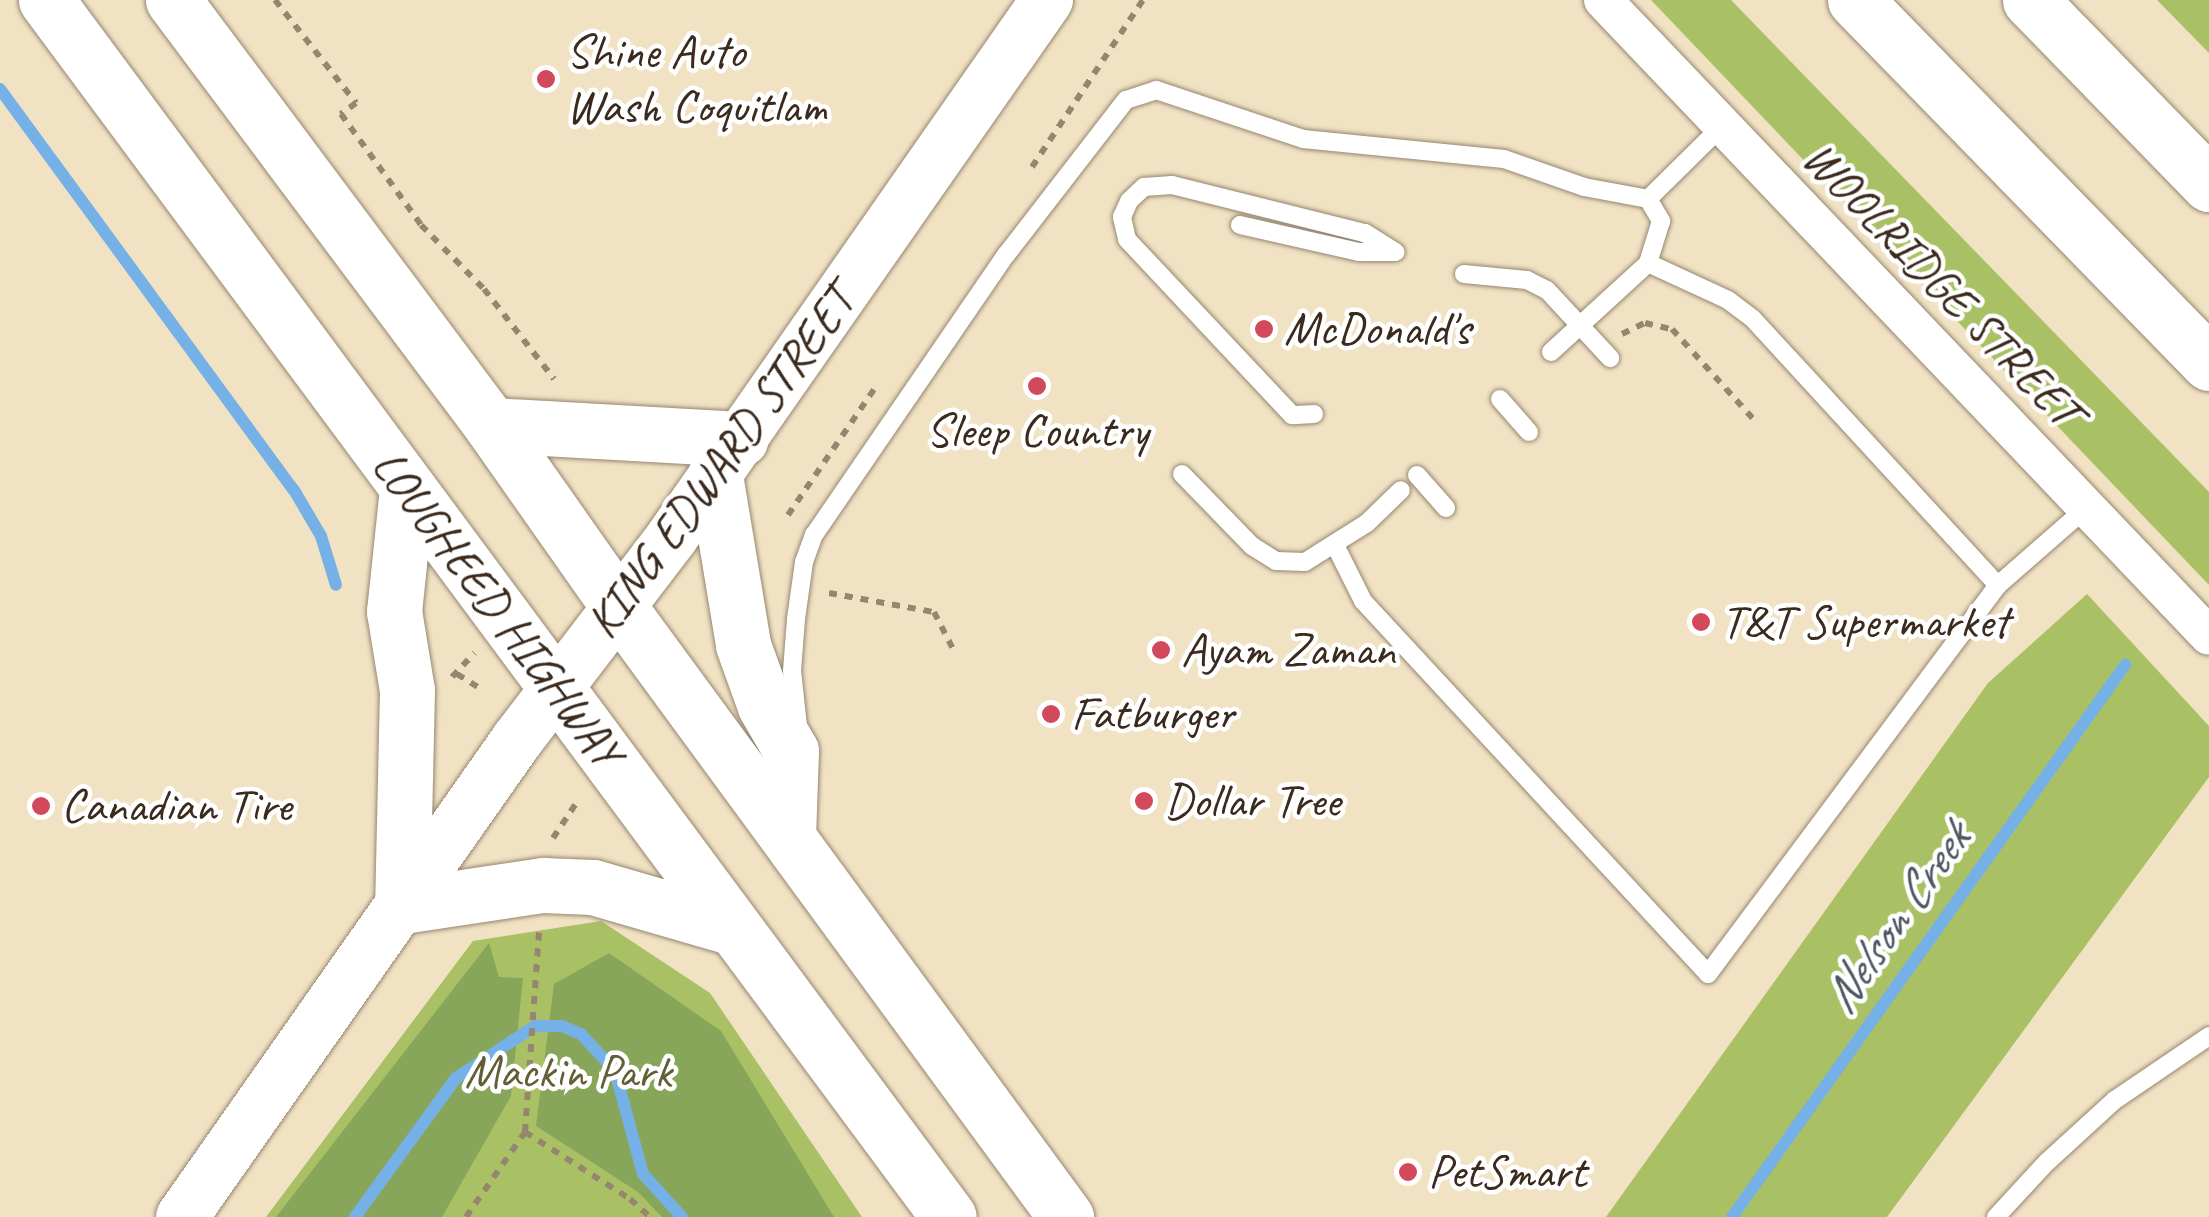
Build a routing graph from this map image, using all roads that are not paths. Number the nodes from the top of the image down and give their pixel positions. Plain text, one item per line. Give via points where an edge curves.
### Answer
1 (46, 0) edge
2 (174, 0) edge
3 (1047, 0) edge
4 (1603, 0) edge
5 (1855, 0) edge
6 (2030, 0) edge
7 (1722, 126) junction
8 (2209, 184) edge
9 (1648, 200) junction
10 (1240, 225) dead end
11 (1648, 263) junction
12 (1464, 274) dead end
13 (1580, 324) junction
14 (1604, 351) road end
15 (1551, 352) dead end
16 (2209, 363) edge
17 (1500, 399) dead end
18 (1314, 414) dead end
19 (491, 424) junction
20 (1530, 432) dead end
21 (728, 457) junction
22 (1182, 474) dead end
23 (1418, 475) dead end
24 (407, 488) junction
25 (1400, 490) dead end
26 (1446, 508) dead end
27 (2085, 509) junction
28 (1335, 546) junction
29 (1998, 585) junction
30 (618, 606) junction
31 (2209, 636) edge
32 (556, 687) junction
33 (791, 751) junction
34 (788, 836) junction
35 (402, 906) junction
36 (731, 927) junction
37 (2209, 1036) edge
38 (182, 1217) edge
39 (949, 1217) edge
40 (1066, 1217) edge
41 (1996, 1217) edge

1 - 24 main road, LOUGHEED HIGHWAY
2 - 19 main road, LOUGHEED HIGHWAY
3 - 21 main road, KING EDWARD STREET
4 - 7 street, WOOLRIDGE STREET
5 - 16 main road
6 - 8 main road
7 - 9 lane
7 - 27 street, WOOLRIDGE STREET
9 - 11 lane via 1661,221
9 - 33 lane via 1584,188 1504,160 1303,139 1156,90 1126,100 1006,255 814,535 796,619 792,671 799,721
10 - 18 lane via 1359,252 1395,252 1365,233 1172,185 1144,187 1129,202 1122,217 1127,240 1292,415
11 - 13 lane
11 - 29 lane via 1728,300 1752,319
12 - 13 lane via 1527,280 1547,290
13 - 14 lane
13 - 15 lane
17 - 20 lane
19 - 21 main road
19 - 30 main road, LOUGHEED HIGHWAY
21 - 30 main road, KING EDWARD STREET
21 - 33 main road via 743,646
22 - 28 lane via 1252,546 1276,561 1306,562
23 - 26 lane
24 - 32 main road, LOUGHEED HIGHWAY
24 - 35 main road via 394,611 406,690
25 - 28 lane
27 - 29 lane
27 - 31 street, WOOLRIDGE STREET
28 - 29 lane via 1357,595 1708,974
30 - 32 main road, KING EDWARD STREET
30 - 34 main road, LOUGHEED HIGHWAY
32 - 35 main road, KING EDWARD STREET
32 - 36 main road, LOUGHEED HIGHWAY
33 - 34 main road
34 - 40 main road, LOUGHEED HIGHWAY
35 - 36 main road via 543,884 593,887
35 - 38 main road, KING EDWARD STREET
36 - 39 main road, LOUGHEED HIGHWAY
37 - 41 lane via 2116,1100

